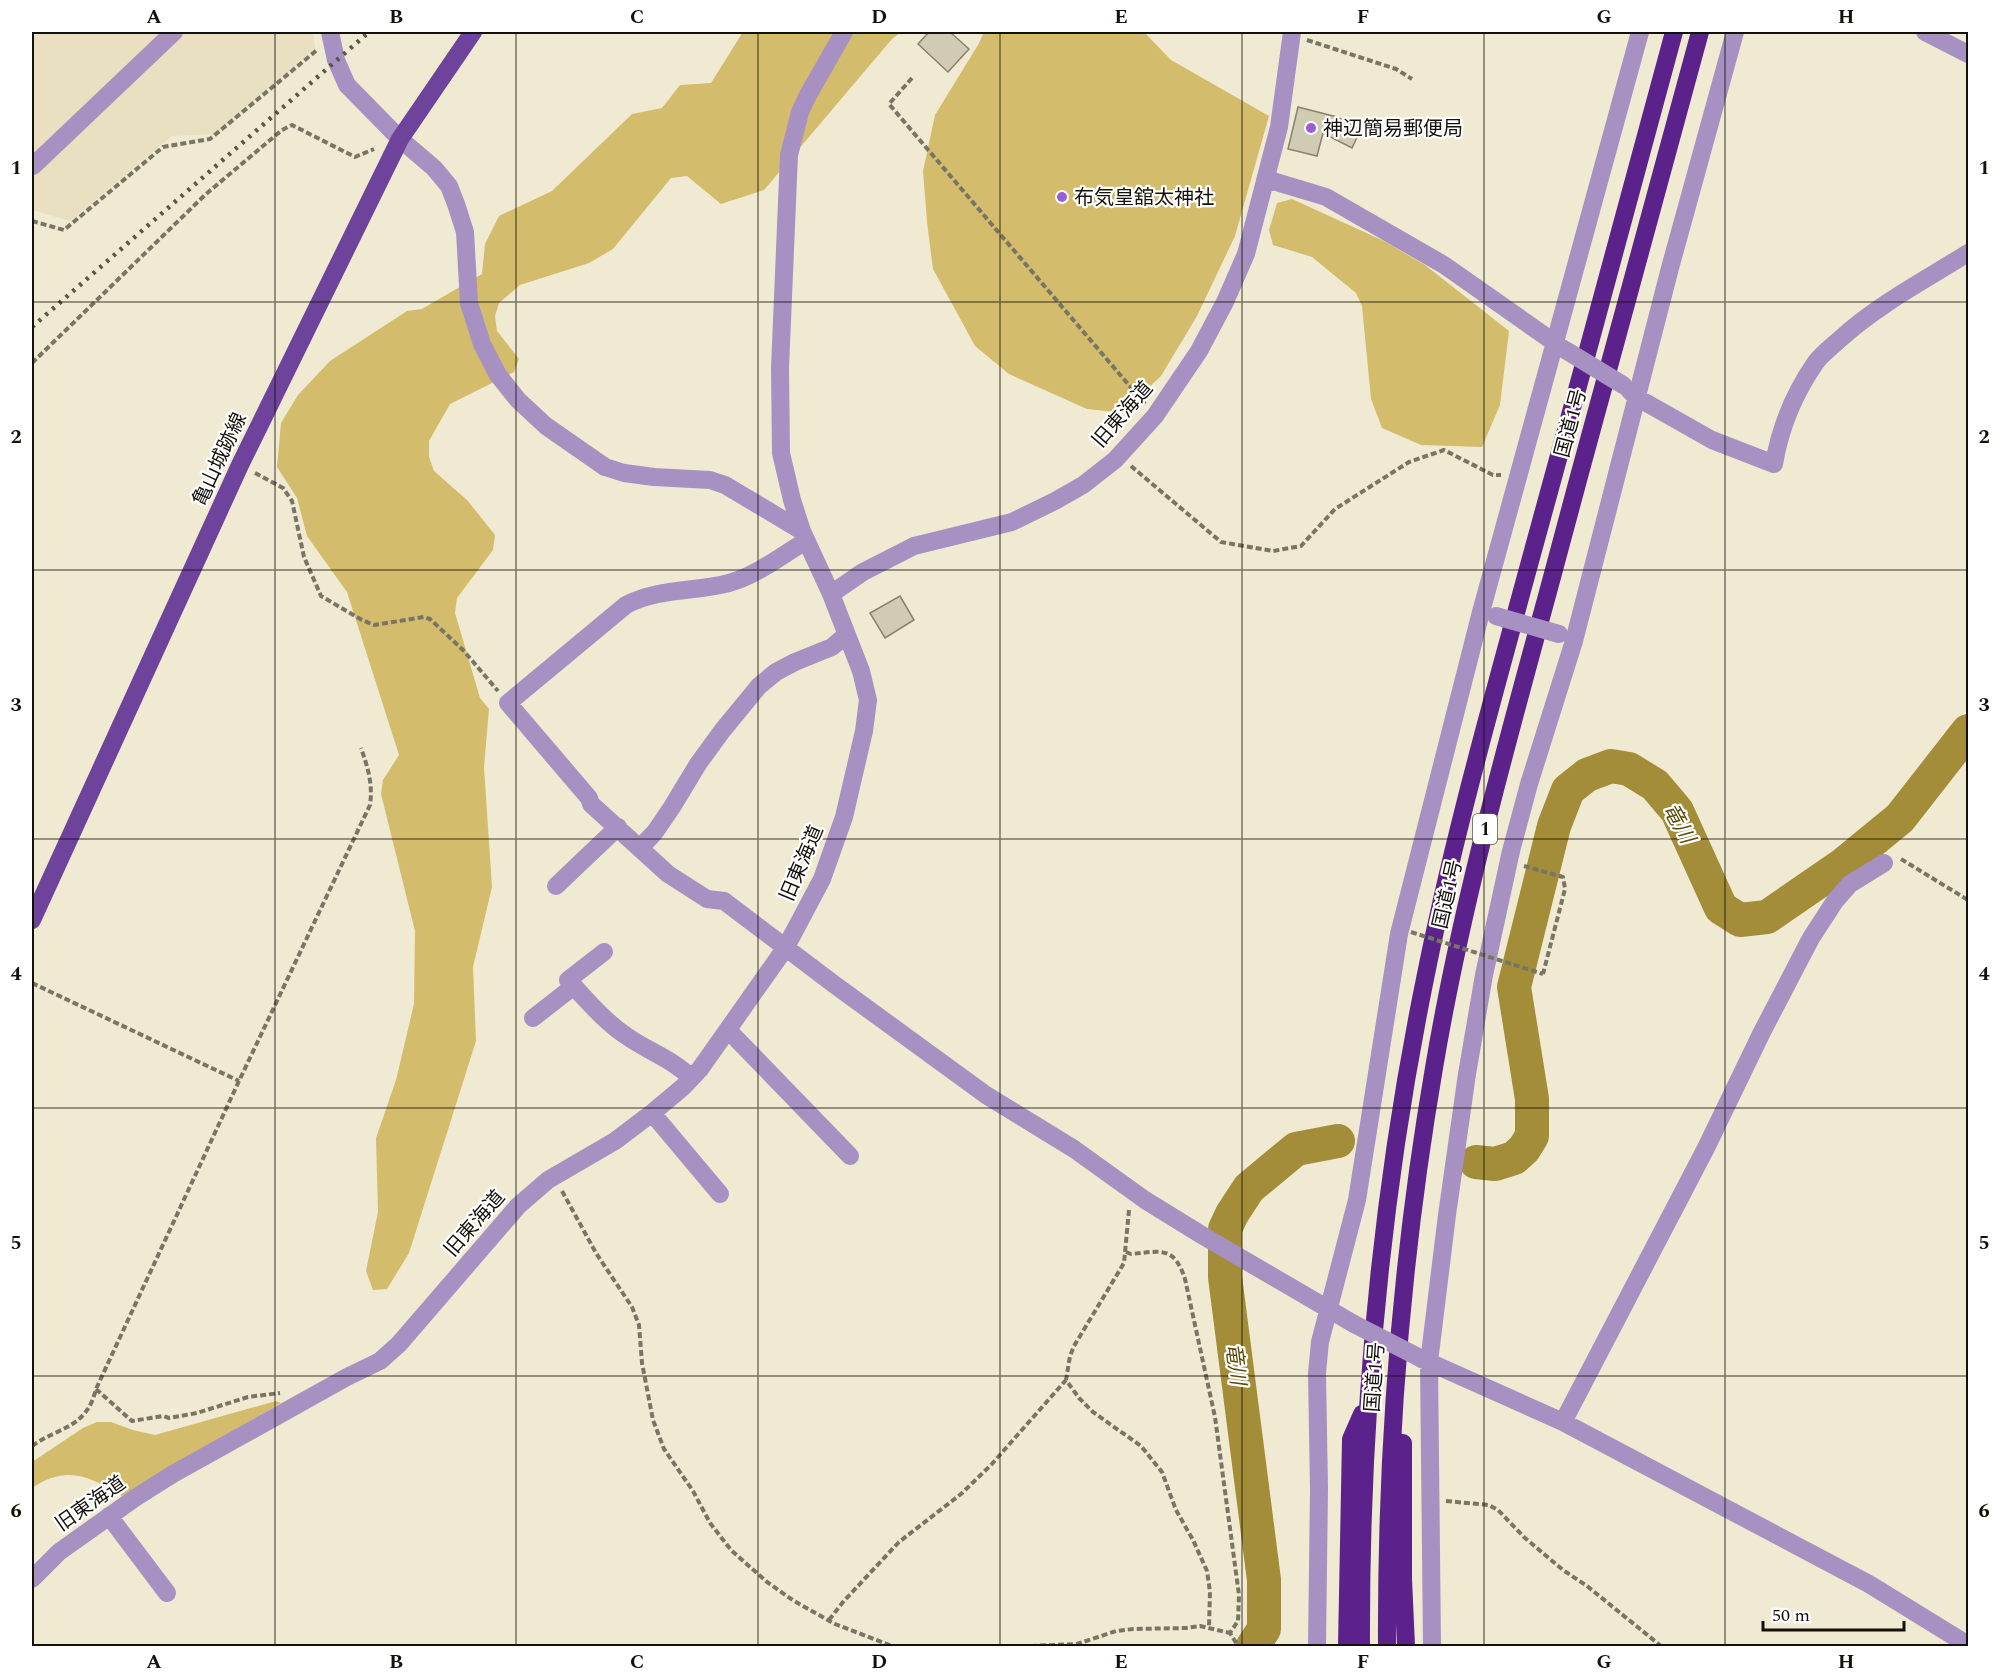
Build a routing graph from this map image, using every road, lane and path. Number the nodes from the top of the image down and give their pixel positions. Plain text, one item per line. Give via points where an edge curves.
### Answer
1 (174, 32) edge
2 (473, 32) edge
3 (844, 32) edge
4 (1640, 32) edge
5 (1674, 32) edge
6 (1700, 32) edge
7 (1735, 32) edge
8 (1925, 32) edge
9 (1292, 33) edge
10 (330, 37) edge
11 (1968, 54) edge
12 (912, 78) dead end
13 (1412, 79) dead end
14 (400, 139) junction
15 (32, 166) edge
16 (1266, 179) junction
17 (32, 221) edge
18 (1968, 253) edge
19 (1561, 347) junction
20 (32, 363) edge
21 (1629, 391) junction
22 (1155, 416) junction
23 (1115, 460) junction
24 (240, 465) junction
25 (1519, 477) junction
26 (804, 536) junction
27 (831, 594) junction
28 (1489, 614) junction
29 (846, 635) junction
30 (1566, 638) junction
31 (508, 703) junction
32 (361, 748) dead end
33 (618, 827) junction
34 (641, 847) junction
35 (1884, 863) joint
36 (1522, 865) dead end
37 (556, 886) dead end
38 (1968, 900) edge
39 (32, 921) edge
40 (1411, 932) dead end
41 (786, 947) junction
42 (604, 952) dead end
43 (32, 983) edge
44 (574, 986) junction
45 (532, 1018) dead end
46 (728, 1030) junction
47 (692, 1078) junction
48 (239, 1081) junction
49 (652, 1113) junction
50 (850, 1156) dead end
51 (554, 1177) junction
52 (1132, 1191) junction
53 (720, 1194) dead end
54 (1126, 1252) junction
55 (1327, 1310) junction
56 (1425, 1360) junction
57 (1066, 1380) junction
58 (96, 1389) junction
59 (286, 1391) dead end
60 (1367, 1401) junction
61 (1394, 1407) junction
62 (1563, 1422) junction
63 (32, 1446) edge
64 (1431, 1500) junction
65 (109, 1516) junction
66 (32, 1579) edge
67 (167, 1593) dead end
68 (829, 1620) junction
69 (1209, 1627) junction
70 (1231, 1635) junction
71 (1968, 1645) edge
72 (1238, 1646) edge
73 (892, 1647) edge
74 (1030, 1647) edge
75 (1317, 1647) edge
76 (1347, 1647) edge
77 (1361, 1647) edge
78 (1387, 1647) edge
79 (1406, 1647) edge
80 (1432, 1647) edge
81 (1661, 1647) edge

1 - 15 street
2 - 14 main road, 亀山城跡線
3 - 26 street via 808,95 789,155 780,368 781,453
4 - 19 street
5 - 60 highway, 国道1号 / 1 via 1444,893 1397,1142
6 - 61 highway, 国道1号 / 1 via 1525,678 1453,966 1410,1228
7 - 21 street
8 - 11 street
9 - 13 path via 1396,69
9 - 16 street, 旧東海道 via 1279,127
10 - 14 street via 347,85
10 - 17 path via 210,139 163,147 64,230
12 - 22 path via 889,104
14 - 20 path via 355,157 292,124 282,130 206,194
14 - 24 main road, 亀山城跡線
14 - 26 street via 435,168 448,186 465,232 469,303 482,344 498,375 532,414 605,467 624,473 710,480 725,485
16 - 19 street via 1326,197 1444,265
16 - 22 street, 旧東海道 via 1246,254 1226,302
18 - 21 street via 1851,329 1816,361 1786,420 1774,464 1712,440
19 - 21 street, bridge
19 - 25 street
21 - 30 street
22 - 23 street, 旧東海道
23 - 25 path via 1126,462 1221,542 1273,551 1301,546 1335,509 1409,462 1444,450 1493,475
23 - 27 street, 旧東海道 via 1055,501 1012,522 914,546
24 - 31 path via 283,488 292,501 304,557 321,596 374,625 430,619 463,650
24 - 39 main road, 亀山城跡線
25 - 28 street
26 - 27 street
26 - 31 street via 755,571 730,583 636,599
27 - 29 street, 旧東海道
28 - 30 street, bridge
28 - 55 street via 1399,934 1357,1200
29 - 34 street via 832,647 776,672 759,686 722,731
29 - 41 street, 旧東海道 via 867,691 864,731 844,817 822,879
30 - 56 street via 1484,975
31 - 33 street via 591,804
32 - 48 path via 370,774 370,805
33 - 34 street
33 - 37 street
34 - 41 street via 668,874 707,899 724,901
35 - 38 path via 1893,854
35 - 62 street via 1850,884 1834,901 1811,938
36 - 40 path, bridge via 1563,877 1564,889 1543,974
41 - 46 street, 旧東海道
41 - 52 street via 986,1095 1074,1149
42 - 44 street via 568,980
43 - 48 path
44 - 45 street
44 - 47 street via 623,1034
46 - 47 street, 旧東海道
46 - 50 street
47 - 49 street, 旧東海道
48 - 58 path
49 - 51 street, 旧東海道 via 615,1141
49 - 53 street
51 - 65 street, 旧東海道 via 518,1206 380,1361 173,1474
51 - 68 path via 596,1252 633,1307 653,1419 664,1449 731,1550 767,1582
52 - 54 path
52 - 55 street
54 - 57 path via 1124,1263 1074,1346
54 - 70 path via 1172,1255 1185,1280 1215,1417 1239,1595 1238,1621
55 - 56 street, bridge
55 - 75 street via 1317,1373
56 - 62 street
56 - 64 street
57 - 68 path via 992,1465 899,1542
57 - 69 path via 1093,1412 1141,1446 1162,1472 1207,1571
58 - 59 path via 132,1421 197,1413 248,1397
58 - 63 path via 93,1403 82,1418
60 - 76 highway via 1351,1439
60 - 77 highway, 国道1号 / 1
61 - 78 highway, 国道1号 / 1
61 - 79 highway via 1403,1427
62 - 71 street via 1869,1584
64 - 80 street
64 - 81 path via 1489,1505 1498,1510 1563,1570
65 - 66 street, 旧東海道 via 59,1552
65 - 67 street
68 - 73 path
69 - 70 path
69 - 74 path via 1132,1629 1077,1644
70 - 72 path

